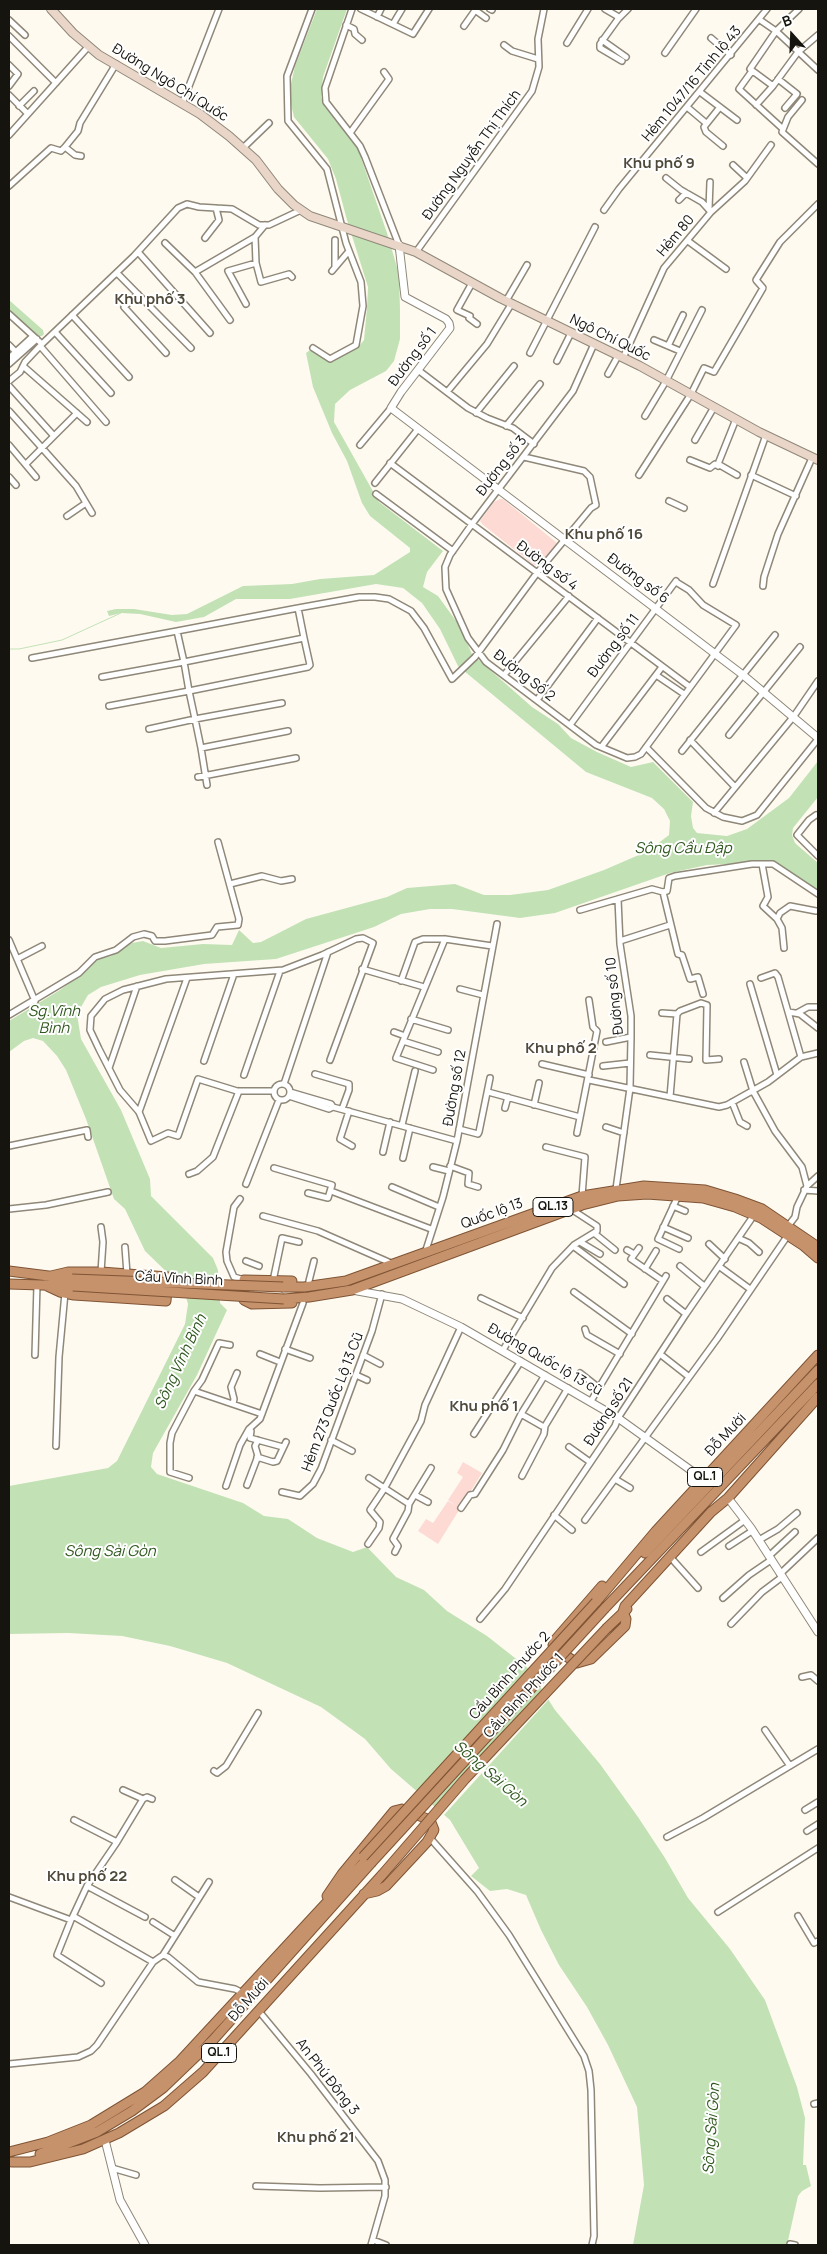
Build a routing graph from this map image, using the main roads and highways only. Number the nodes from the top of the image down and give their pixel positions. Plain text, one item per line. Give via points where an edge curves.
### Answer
1 (51, 9) edge
2 (388, 241) joint
3 (815, 459) edge
4 (789, 1233) junction
5 (818, 1248) edge
6 (818, 1258) edge
7 (818, 1262) edge
8 (9, 1271) edge
9 (51, 1276) junction
10 (346, 1282) junction
11 (72, 1283) junction
12 (9, 1284) edge
13 (41, 1284) junction
14 (283, 1287) joint
15 (348, 1291) junction
16 (284, 1298) joint
17 (818, 1356) edge
18 (818, 1364) edge
19 (818, 1370) edge
20 (818, 1384) edge
21 (818, 1390) edge
22 (818, 1397) edge
23 (776, 1422) junction
24 (714, 1488) junction
25 (717, 1509) junction
26 (649, 1544) junction
27 (600, 1605) junction
28 (623, 1612) junction
29 (607, 1628) joint
30 (367, 1860) junction
31 (382, 1875) joint
32 (364, 1894) junction
33 (327, 1896) junction
34 (252, 1984) junction
35 (9, 2150) edge
36 (10, 2162) edge

1 - 2 main road, Đường Ngô Chí Quốc via 88,47 215,124 256,160 278,189 301,210 344,229
2 - 3 main road, Ngô Chí Quốc via 416,252
4 - 5 highway, Quốc lộ 13 / QL.13
4 - 6 highway, Quốc lộ 13 / QL.13
4 - 7 highway, Quốc lộ 13 / QL.13
4 - 10 highway, Quốc lộ 13 / QL.13 via 762,1209 705,1190 674,1186 616,1189 582,1196
4 - 15 highway, Quốc lộ 13 / QL.13 via 754,1215 703,1198 647,1194 618,1196 571,1209
8 - 9 highway, QL.13
9 - 11 highway, QL.13
9 - 13 highway via 101,1272 168,1277 166,1301 65,1293
10 - 14 highway, Quốc lộ 13 / QL.13
10 - 15 highway via 337,1278 244,1280 244,1298 247,1303 304,1303
11 - 13 highway, QL.13
11 - 14 highway, Cầu Vĩnh Bình / QL.13, bridge
11 - 16 highway, Cầu Vĩnh Bình / QL.13, bridge
12 - 13 highway, QL.13
15 - 16 highway, Quốc lộ 13 / QL.13
17 - 24 highway, Đỗ Mười / QL.1
18 - 23 highway, QL.1
19 - 23 highway, QL.1
20 - 23 highway, QL.1
21 - 23 highway, QL.1
22 - 24 highway, Đỗ Mười / QL.1
23 - 24 highway, Đỗ Mười / QL.1
23 - 24 highway, Đỗ Mười / QL.1
24 - 25 highway, Đỗ Mười / QL.1
24 - 26 highway, Đỗ Mười / QL.1
24 - 26 highway, Đỗ Mười / QL.1 via 656,1531
24 - 27 highway, Đỗ Mười / QL.1
25 - 28 highway, Đỗ Mười / QL.1
25 - 28 highway, Đỗ Mười / QL.1 via 625,1606
26 - 27 highway, Đỗ Mười / QL.1
26 - 28 highway, QL.1 via 633,1552 553,1645 577,1663 591,1659 625,1626
27 - 30 highway, Cầu Bình Phước 2 / QL.1, bridge
28 - 29 highway, Đỗ Mười / QL.1
29 - 31 highway, Cầu Bình Phước 1 / QL.1, bridge via 478,1765
30 - 33 highway, Đỗ Mười / QL.1
30 - 34 highway, Đỗ Mười / QL.1
30 - 36 highway, Đỗ Mười / QL.1 via 212,2040 163,2088 97,2132 59,2148
31 - 32 highway, Đỗ Mười / QL.1
32 - 33 highway, QL.1 via 383,1888 430,1838 434,1830 428,1819 398,1809 394,1811
32 - 36 highway, Đỗ Mười / QL.1 via 180,2094 152,2115 83,2149 30,2162
33 - 34 highway, Đỗ Mười / QL.1 via 257,1972
34 - 35 highway, Đỗ Mười / QL.1 via 161,2080 129,2103 70,2134

